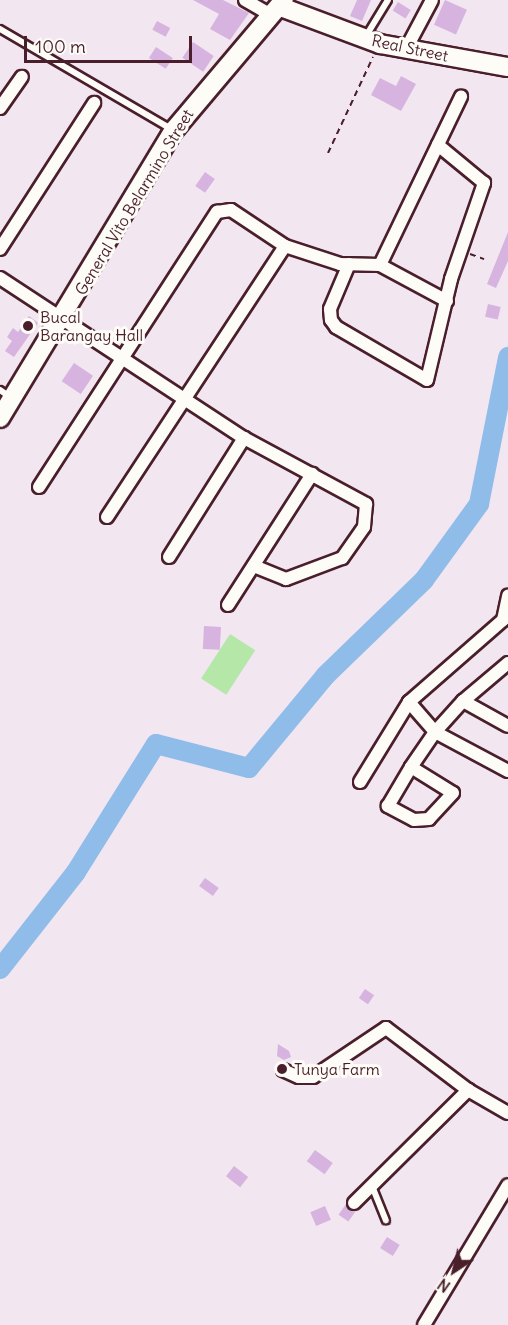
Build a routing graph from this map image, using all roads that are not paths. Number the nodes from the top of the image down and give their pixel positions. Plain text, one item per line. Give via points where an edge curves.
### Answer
1 (245, 0) edge
2 (388, 0) edge
3 (432, 0) edge
4 (278, 7) edge
5 (0, 29) edge
6 (373, 41) junction
7 (406, 49) junction
8 (508, 66) edge
9 (22, 77) dead end
10 (461, 97) dead end
11 (94, 103) dead end
12 (0, 108) edge
13 (174, 130) junction
14 (438, 145) junction
15 (285, 246) junction
16 (0, 249) edge
17 (349, 264) junction
18 (380, 265) junction
19 (0, 278) edge
20 (447, 301) junction
21 (62, 320) junction
22 (122, 359) junction
23 (7, 395) edge
24 (184, 397) junction
25 (0, 418) edge
26 (244, 438) junction
27 (312, 474) junction
28 (39, 487) dead end
29 (107, 517) dead end
30 (169, 557) dead end
31 (253, 566) junction
32 (508, 596) edge
33 (228, 605) dead end
34 (505, 621) edge
35 (505, 670) edge
36 (463, 701) junction
37 (409, 702) junction
38 (508, 726) edge
39 (435, 732) junction
40 (411, 766) junction
41 (508, 771) edge
42 (360, 782) dead end
43 (283, 1070) dead end
44 (468, 1090) junction
45 (508, 1113) edge
46 (508, 1185) edge
47 (372, 1186) junction
48 (354, 1203) dead end
49 (386, 1220) dead end
50 (424, 1325) edge

1 - 4 street
2 - 6 lane
3 - 7 street
4 - 6 street, Real Street
4 - 13 street, General Vito Belarmino Street
5 - 13 lane
6 - 7 street, Real Street
7 - 8 street, Real Street
9 - 12 street
10 - 14 street
11 - 16 street
13 - 21 street, General Vito Belarmino Street
14 - 18 street
14 - 20 street via 484,183
15 - 17 street
15 - 22 street via 231,210 216,212
15 - 24 street
17 - 18 street
17 - 20 street via 330,309 331,320 336,327 424,381
18 - 20 street
19 - 21 street via 43,303
21 - 22 street
21 - 23 street, General Vito Belarmino Street
22 - 24 street
22 - 28 street
23 - 25 street, General Vito Belarmino Street
24 - 26 street
24 - 29 street
26 - 27 street
26 - 30 street
27 - 31 street
27 - 31 street via 366,504 364,527 342,558 286,579
31 - 33 street
32 - 34 street
34 - 37 street
35 - 36 street
36 - 38 street
36 - 39 street
37 - 39 street
37 - 42 street
39 - 40 street
39 - 41 street
40 - 40 street via 453,793 429,819 414,820 388,806
43 - 44 street via 313,1077 386,1028
44 - 45 street
44 - 47 street
46 - 50 street
47 - 48 street
47 - 49 lane

